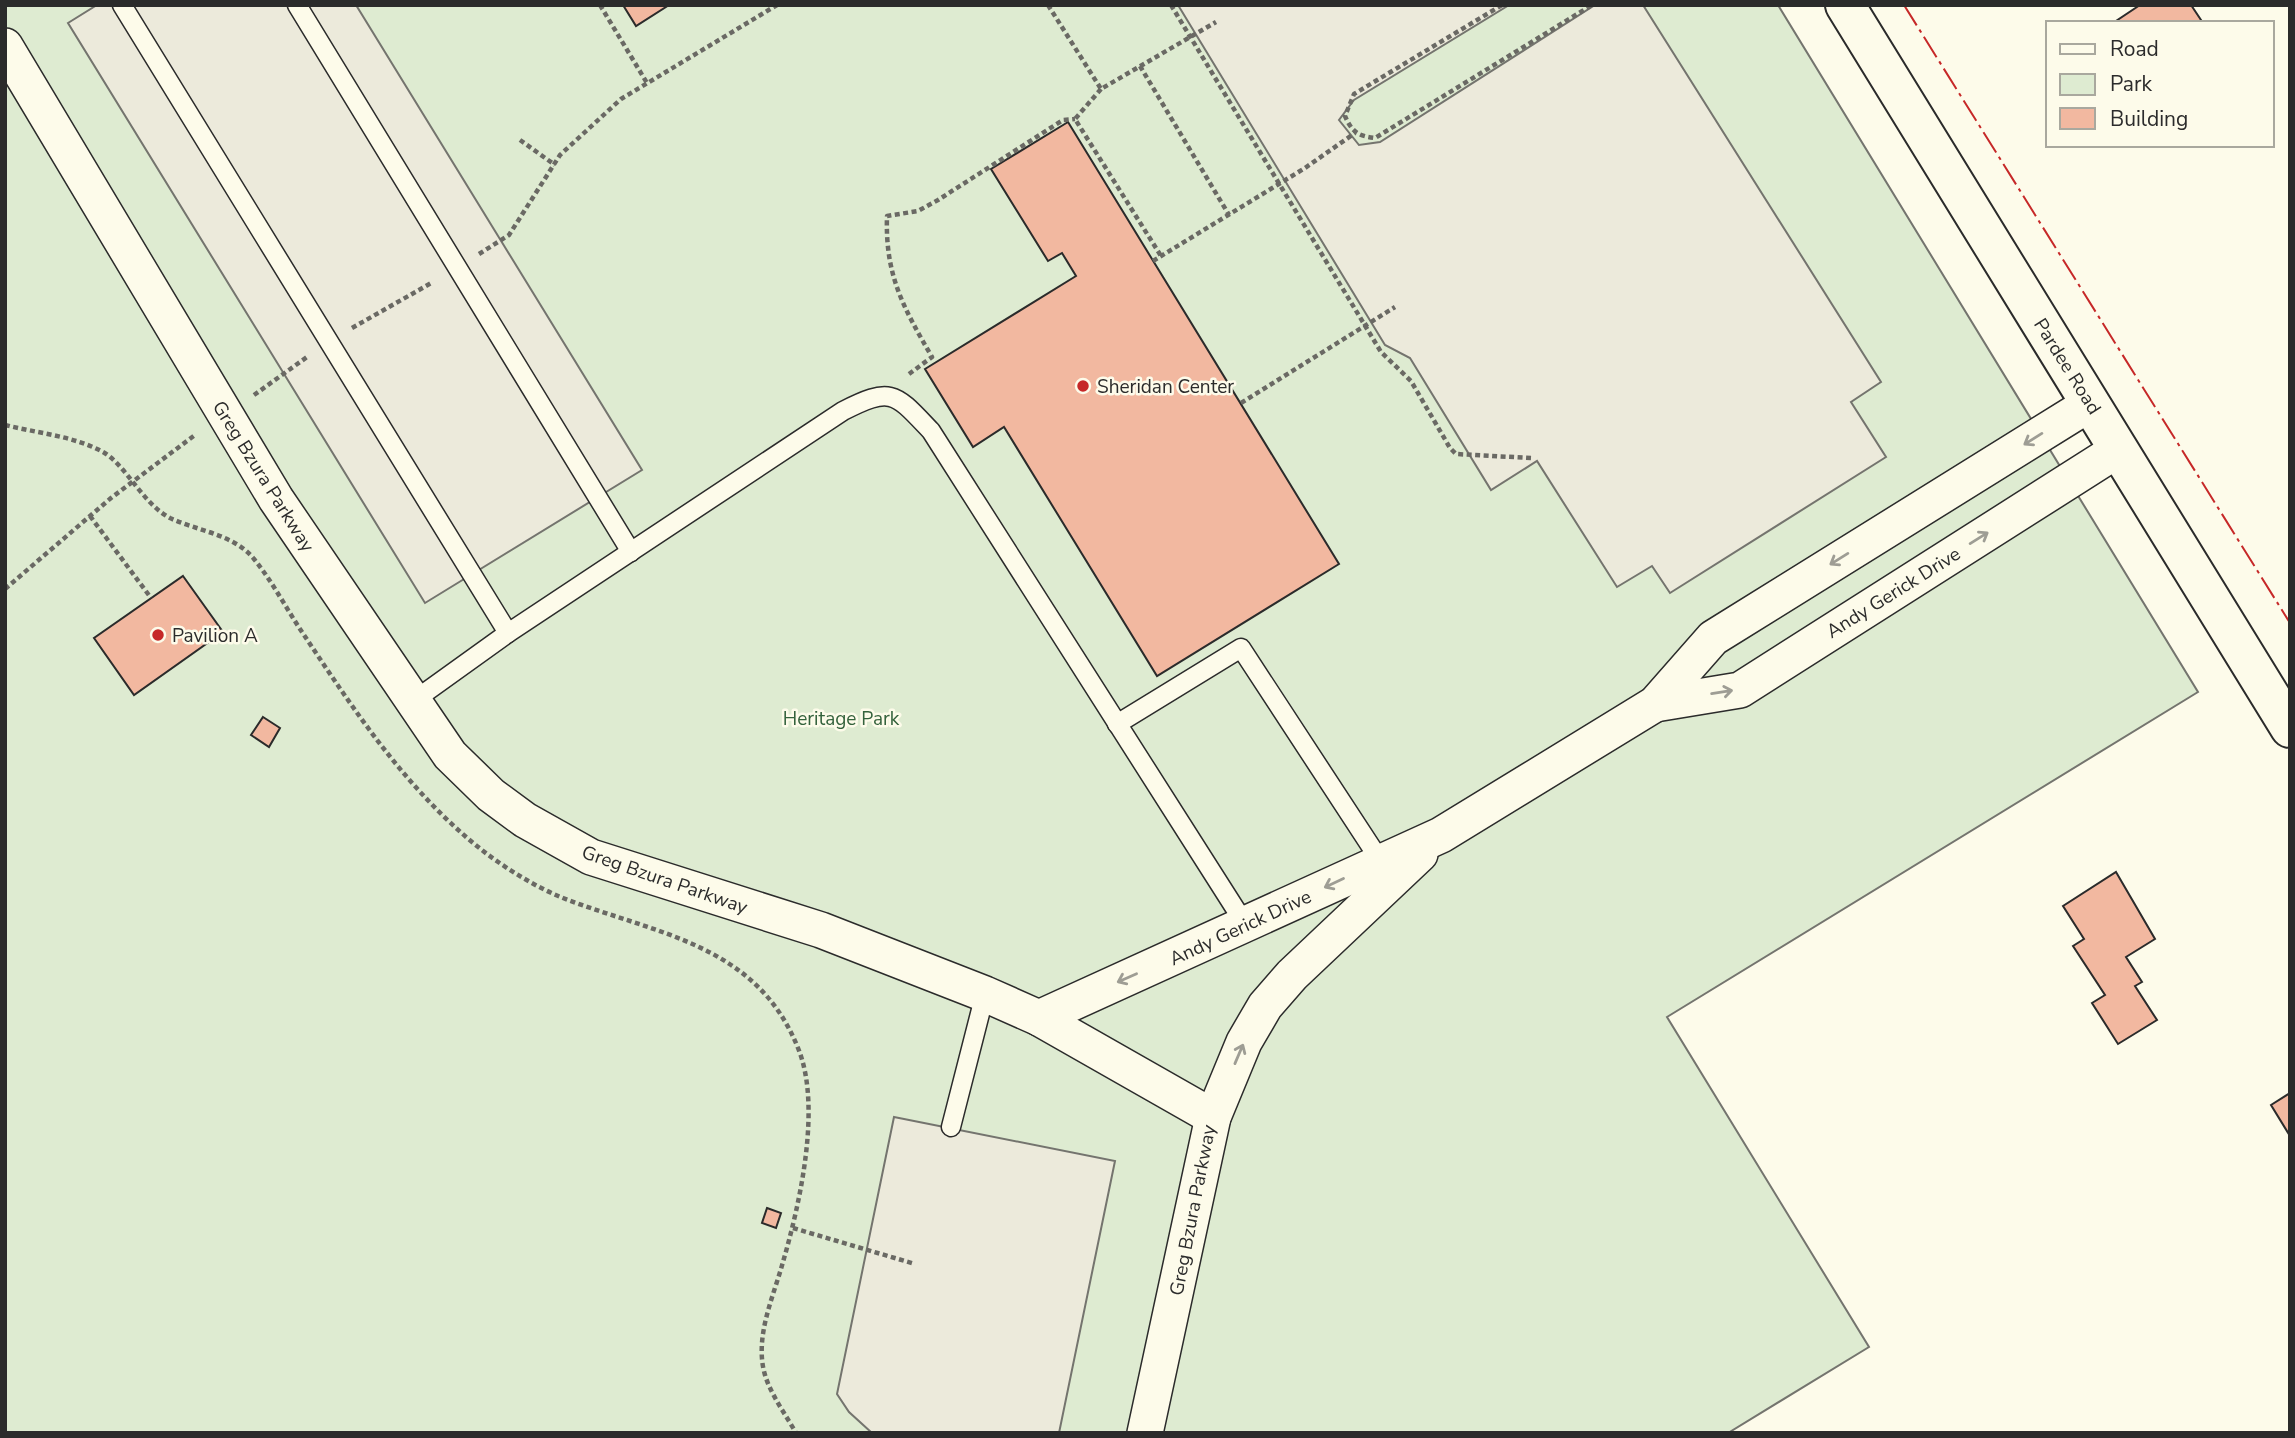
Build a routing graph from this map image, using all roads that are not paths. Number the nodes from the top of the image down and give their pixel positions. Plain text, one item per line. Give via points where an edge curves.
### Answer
1 (122, 5) edge
2 (297, 5) edge
3 (1846, 5) edge
4 (5, 46) edge
5 (2091, 404) junction
6 (2119, 449) junction
7 (631, 552) junction
8 (508, 633) junction
9 (412, 702) junction
10 (1655, 704) junction
11 (1117, 724) junction
12 (2290, 728) edge
13 (1387, 871) junction
14 (1245, 924) junction
15 (985, 994) junction
16 (1039, 1018) junction
17 (1213, 1117) junction
18 (951, 1127) dead end
19 (1145, 1433) edge

1 - 8 lane
2 - 7 lane
3 - 5 main road, Pardee Road
4 - 9 street, Greg Bzura Parkway via 276,499
5 - 6 main road, Pardee Road
5 -> 10 street, Andy Gerick Drive via 1713,638
10 -> 6 street, Andy Gerick Drive via 1740,690
6 - 12 main road, Pardee Road
7 - 8 lane
7 - 11 lane via 843,411 888,394 931,430
8 - 9 lane
9 - 15 street, Greg Bzura Parkway via 450,755 491,794 525,820 591,858 821,930
10 - 13 street, Andy Gerick Drive
11 - 13 lane via 1241,648
11 - 14 lane
13 -> 14 street, Andy Gerick Drive
17 -> 13 street, Andy Gerick Drive via 1244,1042 1265,1006
14 -> 16 street, Andy Gerick Drive
15 - 16 street, Greg Bzura Parkway
15 - 18 lane
16 - 17 street, Greg Bzura Parkway
17 - 19 street, Greg Bzura Parkway

